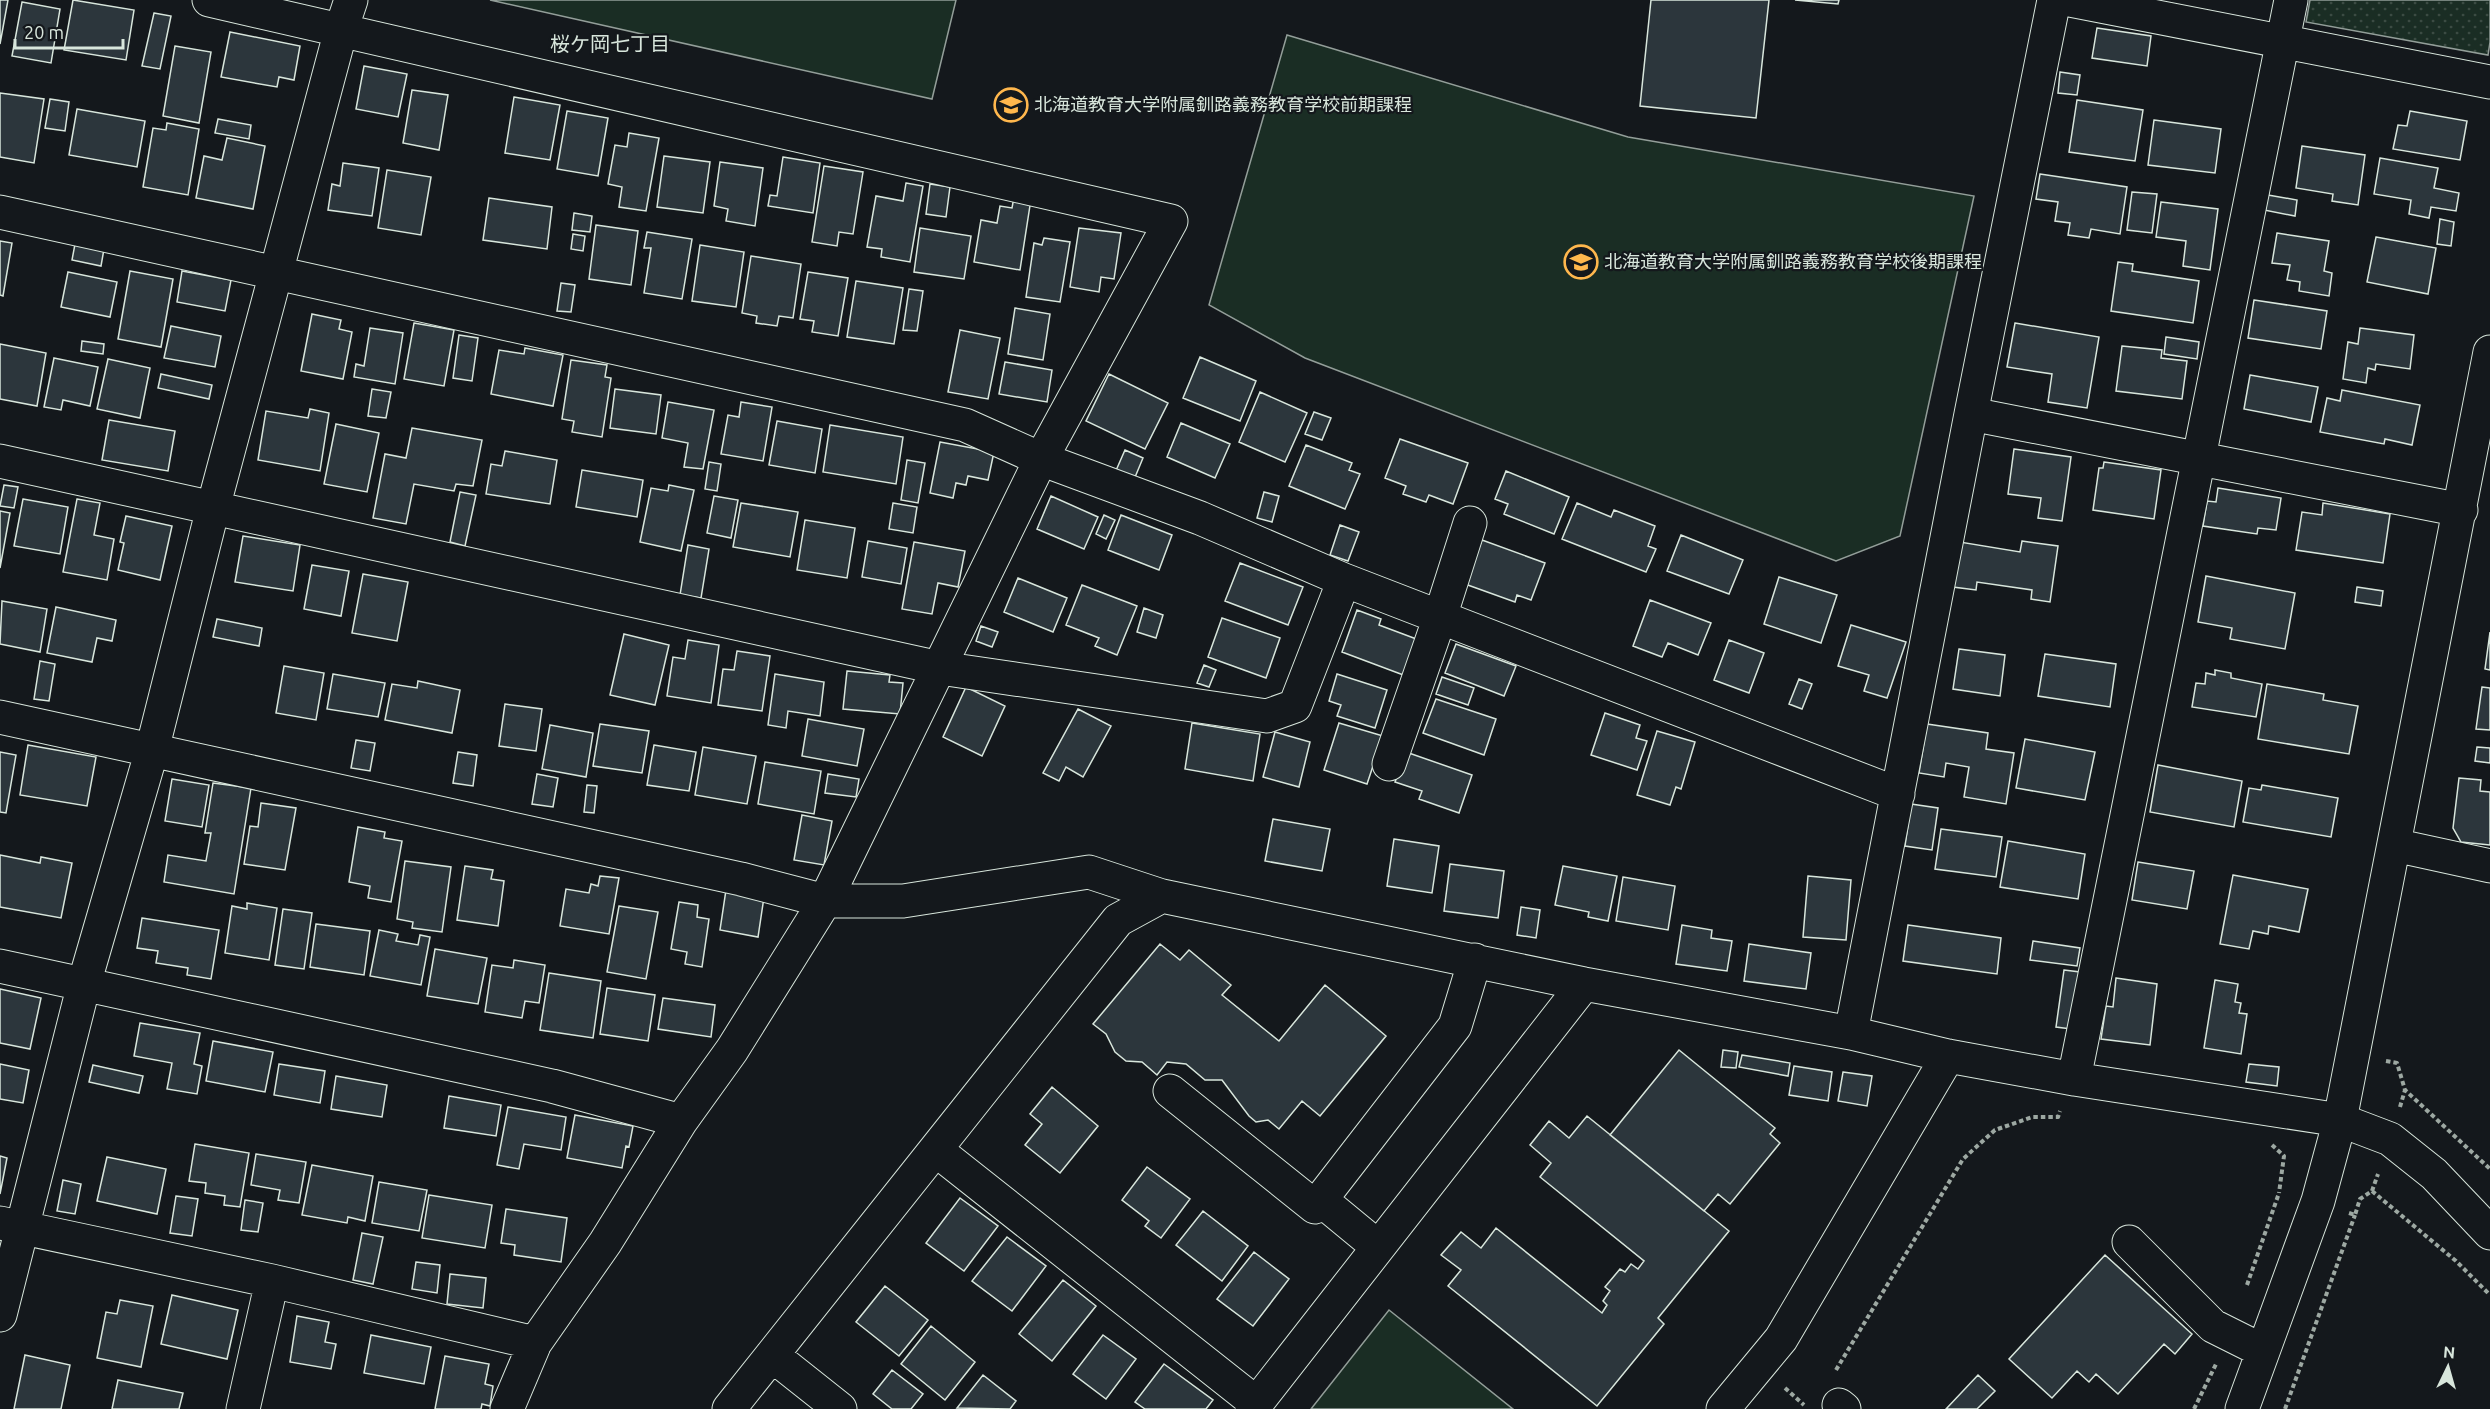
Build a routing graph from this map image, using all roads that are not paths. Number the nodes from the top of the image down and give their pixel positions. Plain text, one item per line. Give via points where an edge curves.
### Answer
1 (208, 0) edge
2 (2054, 0) edge
3 (2070, 0) edge
4 (2291, 0) edge
5 (346, 15) edge
6 (2283, 40) junction
7 (2490, 82) edge
8 (0, 212) edge
9 (274, 273) junction
10 (2490, 352) edge
11 (1971, 414) junction
12 (1041, 459) junction
13 (2198, 460) junction
14 (0, 461) edge
15 (213, 508) junction
16 (2461, 510) junction
17 (1470, 523) dead end
18 (1344, 580) junction
19 (1440, 617) junction
20 (940, 668) junction
21 (0, 717) edge
22 (152, 750) junction
23 (1389, 765) dead end
24 (1898, 794) junction
25 (2394, 845) junction
26 (2490, 866) edge
27 (1162, 896) junction
28 (825, 901) junction
29 (1475, 960) junction
30 (0, 966) edge
31 (84, 984) junction
32 (1584, 984) junction
33 (1851, 1033) junction
34 (1948, 1056) junction
35 (2069, 1090) junction
36 (1170, 1091) dead end
37 (2340, 1120) junction
38 (681, 1121) junction
39 (936, 1150) junction
40 (1321, 1200) junction
41 (11, 1226) edge
42 (2490, 1233) edge
43 (2129, 1242) dead end
44 (1378, 1247) junction
45 (272, 1281) junction
46 (0, 1315) edge
47 (536, 1343) junction
48 (2263, 1351) junction
49 (772, 1355) junction
50 (1254, 1406) edge
51 (243, 1409) edge
52 (507, 1409) edge
53 (729, 1409) edge
54 (840, 1409) edge
55 (1724, 1409) edge
56 (2242, 1409) edge

1 - 5 street
2 - 11 street
3 - 6 street
4 - 6 street
5 - 9 street
5 - 12 street via 1172,221
6 - 7 street
6 - 13 street
8 - 9 street
9 - 12 street via 965,425
9 - 15 street
10 - 16 street
11 - 13 street
11 - 24 street
12 - 18 street via 1200,518
12 - 20 street
13 - 16 street
13 - 35 street
14 - 15 street
15 - 20 street
15 - 22 street
16 - 25 street
17 - 19 street
18 - 19 street
18 - 20 street via 1295,706 1267,716
19 - 23 street
19 - 24 street
20 - 28 street
21 - 22 street
22 - 28 street via 741,879
22 - 31 street
24 - 33 street
25 - 26 street
25 - 37 street
27 - 28 street via 1089,872 903,901
27 - 29 street
27 - 39 street via 1118,920
28 - 38 street via 732,1050
29 - 32 street
29 - 40 street via 1455,1026
30 - 31 street
31 - 38 street via 552,1086
31 - 41 street
32 - 33 street
32 - 44 street
33 - 34 street
34 - 35 street
34 - 55 street via 1781,1339
35 - 37 street
36 - 40 street via 1315,1207
37 - 42 street via 2390,1139 2434,1174
37 - 48 street via 2318,1201
38 - 47 street via 605,1243
39 - 49 street
39 - 50 street
40 - 44 street
41 - 45 street
41 - 46 street
43 - 48 street via 2213,1326
44 - 50 street
45 - 47 street
45 - 51 street
47 - 52 street
48 - 56 street
49 - 53 street
49 - 54 street

